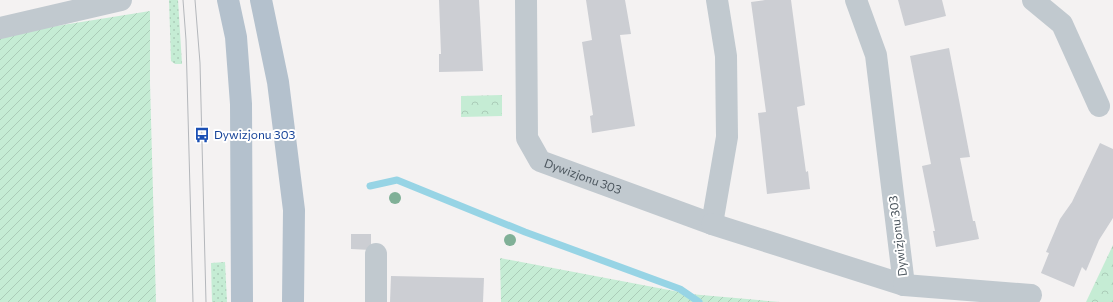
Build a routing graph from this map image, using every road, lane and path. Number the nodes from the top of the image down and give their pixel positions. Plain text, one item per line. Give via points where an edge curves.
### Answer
1 (121, 0) edge
2 (228, 0) edge
3 (261, 0) edge
4 (526, 0) edge
5 (717, 0) edge
6 (856, 0) edge
7 (1033, 0) edge
8 (0, 28) edge
9 (1099, 106) dead end
10 (712, 224) junction
11 (376, 254) dead end
12 (904, 285) junction
13 (1031, 295) dead end
14 (242, 302) edge
15 (293, 302) edge
16 (376, 302) edge

1 - 8 street
2 - 14 main road via 236,38 241,104
3 - 15 main road via 278,82 294,210
4 - 10 street, Dywizjonu 303 via 527,138 540,161
5 - 10 street via 726,56 727,137
6 - 12 street, Dywizjonu 303 via 876,55
7 - 9 street via 1062,24
10 - 12 street, Dywizjonu 303
11 - 16 street
12 - 13 street, Dywizjonu 303

